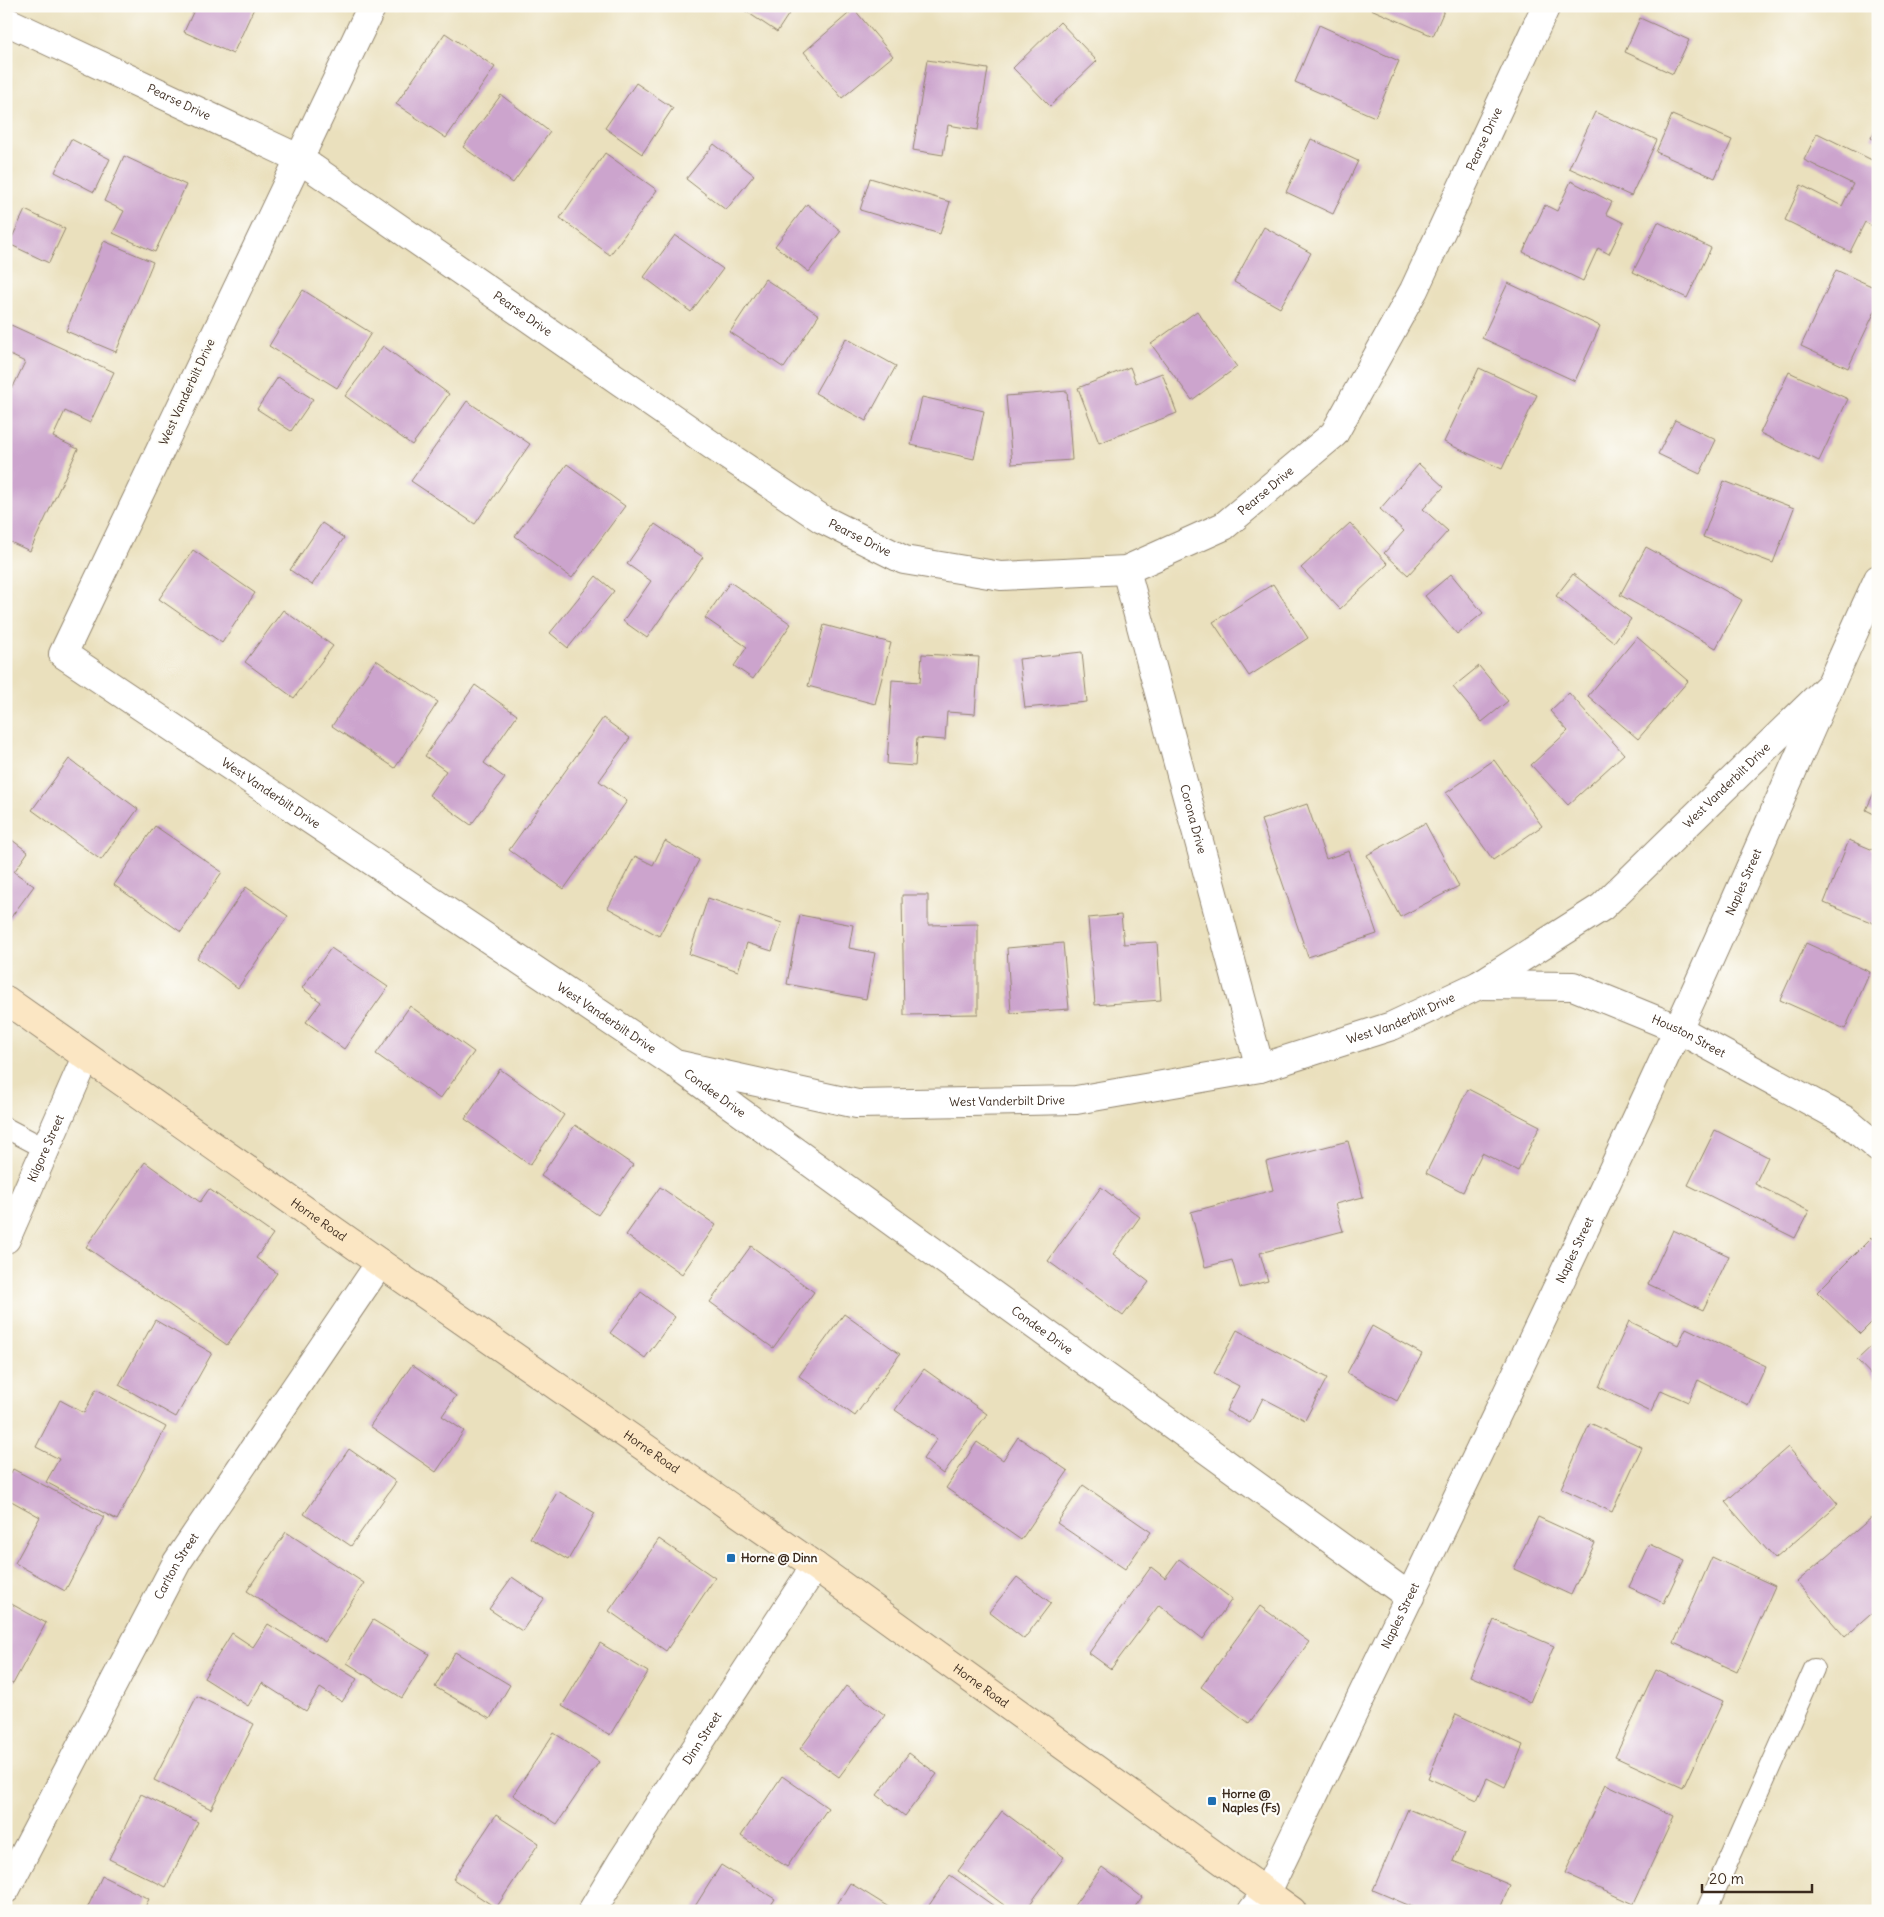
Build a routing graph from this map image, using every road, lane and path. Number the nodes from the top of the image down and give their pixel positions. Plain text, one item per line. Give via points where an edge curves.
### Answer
1 (372, 6) edge
2 (1546, 6) edge
3 (6, 21) edge
4 (298, 158) junction
5 (1126, 570) junction
6 (1878, 578) edge
7 (1829, 686) junction
8 (1479, 985) junction
9 (6, 1000) edge
10 (1678, 1029) junction
11 (86, 1057) junction
12 (674, 1064) junction
13 (1260, 1068) junction
14 (6, 1128) edge
15 (1878, 1148) edge
16 (46, 1149) junction
17 (6, 1239) edge
18 (380, 1264) junction
19 (815, 1566) junction
20 (1410, 1597) junction
21 (1814, 1669) dead end
22 (6, 1889) edge
23 (1260, 1901) edge
24 (592, 1911) edge
25 (1292, 1911) edge
26 (1706, 1911) edge

1 - 4 street, West Vanderbilt Drive
2 - 5 street, Pearse Drive via 1414,290 1334,434 1224,526
3 - 4 street, Pearse Drive
4 - 5 street, Pearse Drive via 822,519 904,560 1001,576
4 - 12 street, West Vanderbilt Drive via 63,654
5 - 13 street, Corona Drive
6 - 7 street, Naples Street
7 - 8 street, West Vanderbilt Drive via 1602,907
7 - 10 street, Naples Street
8 - 10 street, Houston Street via 1573,986
8 - 13 street, West Vanderbilt Drive via 1392,1026
9 - 11 main road, Horne Road
10 - 15 street, Houston Street via 1845,1120
10 - 20 street, Naples Street
11 - 16 street, Kilgore Street
11 - 18 main road, Horne Road
12 - 13 street, West Vanderbilt Drive via 857,1104 1076,1100
12 - 20 street, Condee Drive
14 - 16 lane
16 - 17 street, Kilgore Street
18 - 19 main road, Horne Road
18 - 22 street, Carlton Street via 177,1562
19 - 23 main road, Horne Road
19 - 24 street, Dinn Street
20 - 23 street, Naples Street
21 - 26 lane
23 - 25 main road, Horne Road

